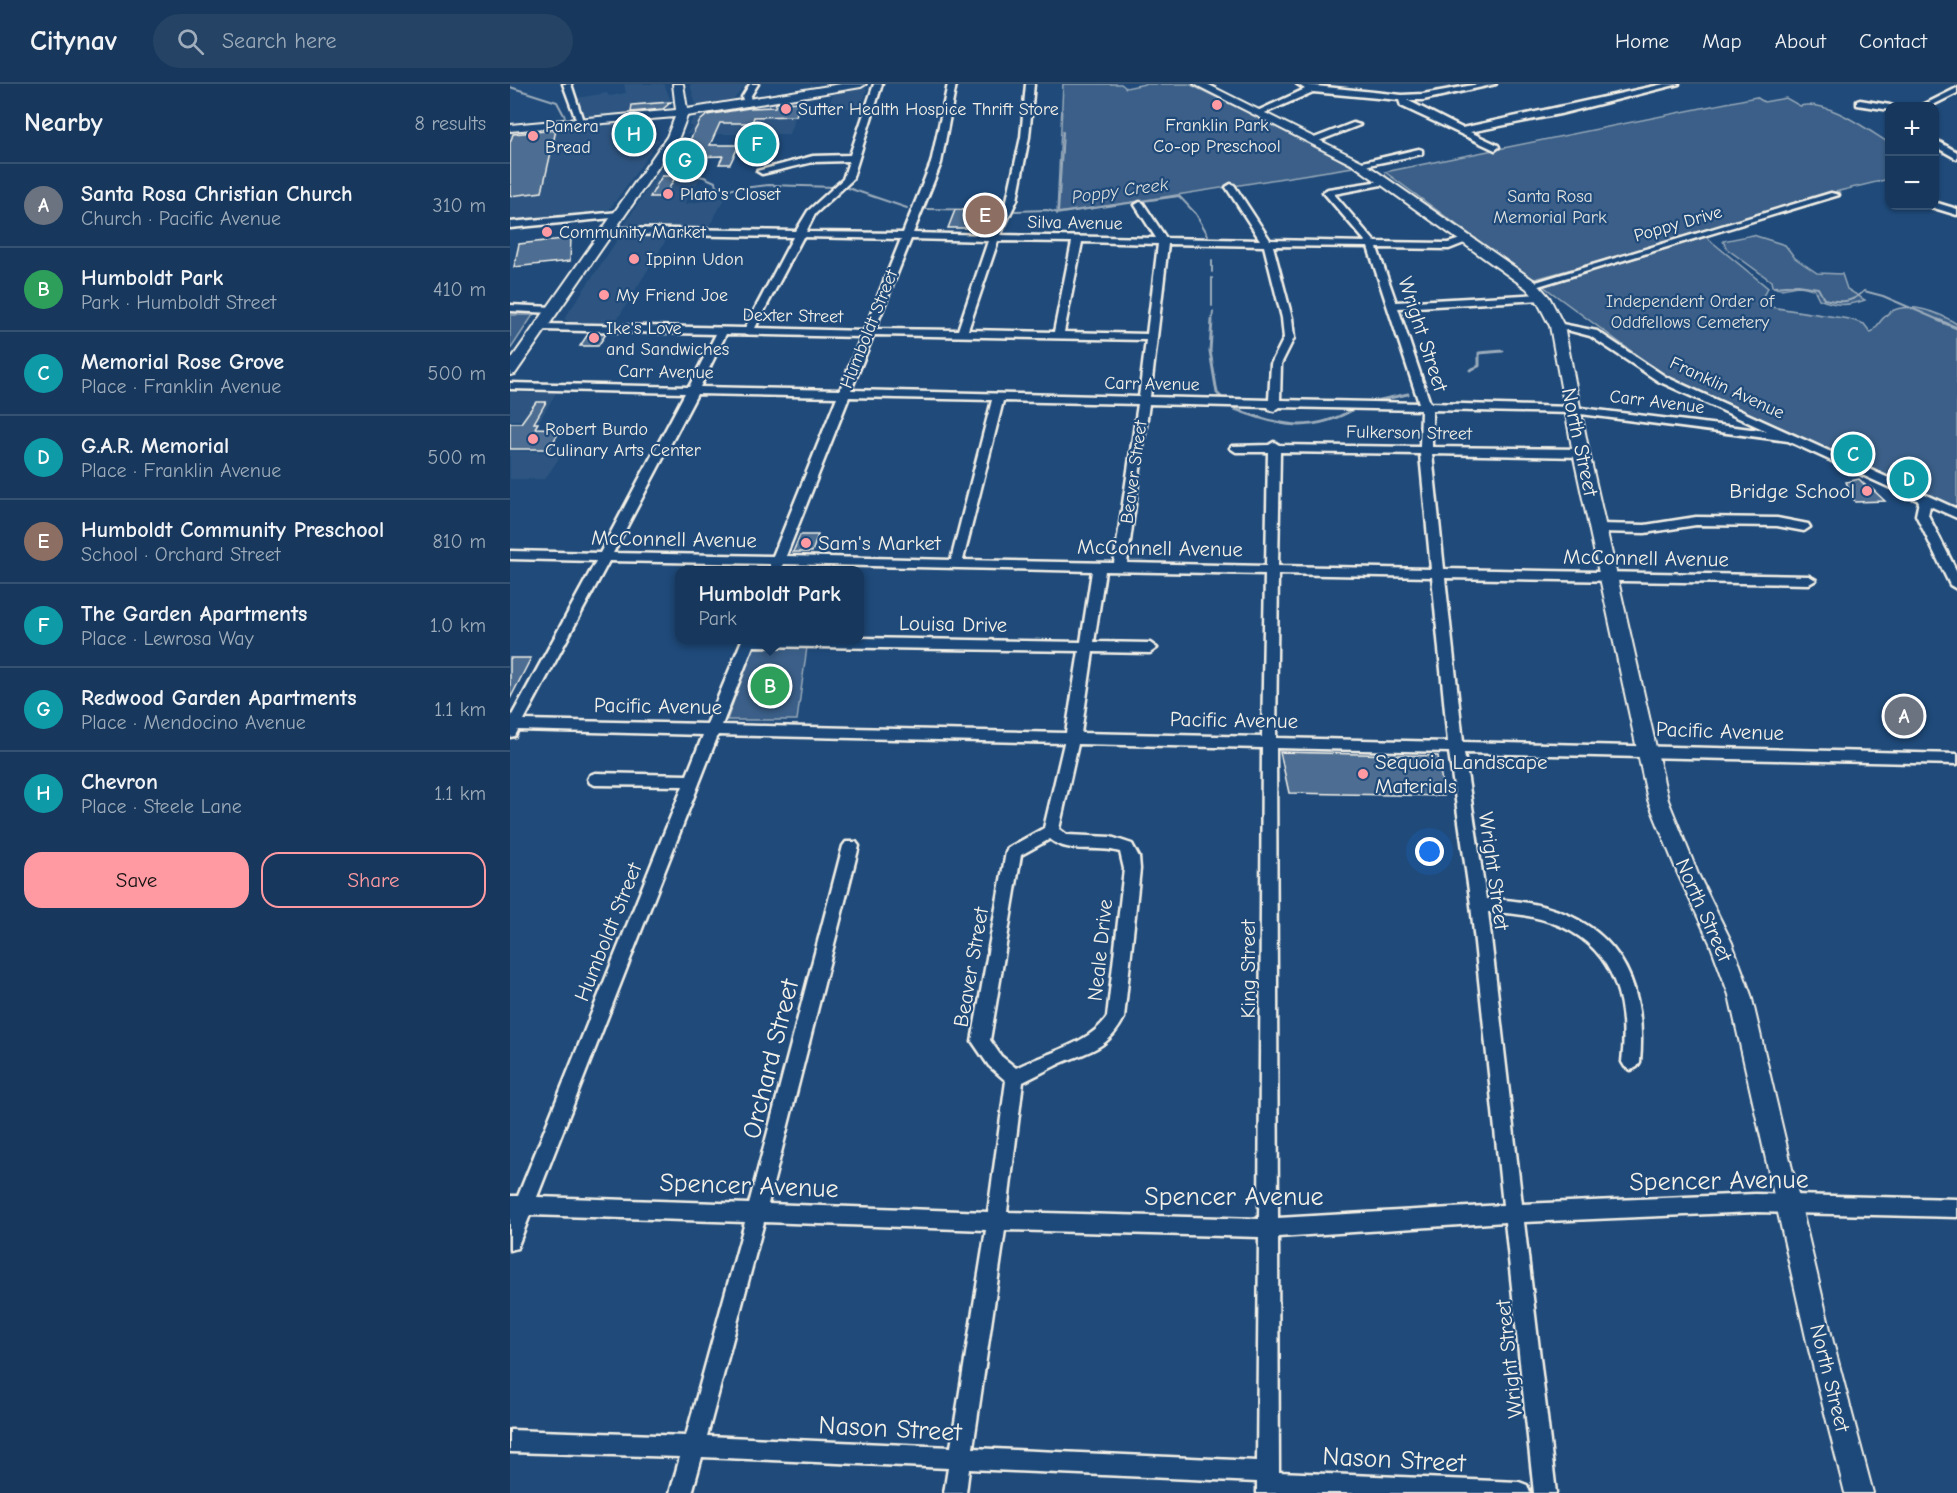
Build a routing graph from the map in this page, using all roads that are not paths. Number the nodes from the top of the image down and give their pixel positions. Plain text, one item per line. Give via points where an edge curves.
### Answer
1 (567, 84) edge
2 (678, 84) edge
3 (754, 84) edge
4 (861, 84) edge
5 (878, 84) edge
6 (952, 84) edge
7 (1030, 84) edge
8 (1199, 84) edge
9 (1301, 84) edge
10 (1492, 84) edge
11 (1675, 84) edge
12 (1943, 84) edge
13 (1312, 89) junction
14 (1957, 90) edge
15 (1402, 98) junction
16 (1933, 102) edge
17 (748, 103) junction
18 (1860, 103) dead end
19 (1885, 107) edge
20 (682, 113) junction
21 (1257, 113) junction
22 (581, 122) junction
23 (1356, 125) dead end
24 (510, 128) edge
25 (1461, 130) junction
26 (1313, 140) junction
27 (1939, 145) edge
28 (1496, 147) dead end
29 (1419, 152) dead end
30 (1957, 156) edge
31 (854, 158) junction
32 (1359, 164) junction
33 (762, 171) dead end
34 (1384, 182) junction
35 (1231, 187) dead end
36 (1834, 195) dead end
37 (1140, 205) dead end
38 (1939, 206) edge
39 (1957, 212) edge
40 (619, 215) junction
41 (510, 225) edge
42 (610, 231) junction
43 (799, 233) junction
44 (908, 236) junction
45 (994, 238) junction
46 (1078, 239) junction
47 (1467, 240) junction
48 (1162, 241) junction
49 (1268, 244) junction
50 (1370, 245) junction
51 (1531, 285) junction
52 (1542, 297) junction
53 (1393, 305) junction
54 (510, 308) edge
55 (553, 310) junction
56 (1557, 326) junction
57 (542, 327) junction
58 (723, 330) junction
59 (748, 332) junction
60 (962, 333) junction
61 (867, 334) junction
62 (1058, 336) junction
63 (1151, 337) junction
64 (510, 371) edge
65 (510, 386) edge
66 (691, 390) junction
67 (843, 393) junction
68 (998, 399) junction
69 (1144, 402) junction
70 (1274, 405) junction
71 (1425, 406) junction
72 (1573, 410) junction
73 (1791, 438) junction
74 (1274, 447) junction
75 (1236, 448) dead end
76 (1426, 451) junction
77 (1581, 453) junction
78 (1925, 500) junction
79 (1957, 514) edge
80 (1804, 527) dead end
81 (1598, 528) junction
82 (510, 555) edge
83 (605, 557) junction
84 (956, 564) junction
85 (776, 566) edge
86 (1099, 567) junction
87 (1120, 567) junction
88 (1273, 570) junction
89 (1440, 573) junction
90 (1610, 577) junction
91 (1809, 580) dead end
92 (1957, 585) edge
93 (864, 642) edge
94 (746, 644) edge
95 (1086, 647) junction
96 (1150, 648) dead end
97 (511, 727) edge
98 (711, 728) junction
99 (1072, 738) junction
100 (1269, 742) junction
101 (1457, 746) junction
102 (1647, 750) junction
103 (1956, 760) edge
104 (595, 779) dead end
105 (692, 781) junction
106 (1051, 831) junction
107 (851, 846) dead end
108 (1479, 905) junction
109 (1631, 1062) dead end
110 (1015, 1078) junction
111 (1788, 1204) junction
112 (517, 1205) edge
113 (1957, 1208) edge
114 (757, 1213) junction
115 (1513, 1213) junction
116 (997, 1221) junction
117 (1269, 1228) junction
118 (510, 1241) edge
119 (510, 1441) edge
120 (693, 1446) junction
121 (961, 1459) junction
122 (1268, 1482) edge
123 (681, 1493) edge
124 (955, 1493) edge
125 (1518, 1493) edge
126 (1545, 1493) edge
127 (1859, 1493) edge

1 - 22 street
2 - 20 main road
3 - 17 street via 746,97
4 - 17 main road
5 - 31 street
6 - 44 street, Humboldt Street via 936,163
7 - 45 street via 1025,137 1012,200
8 - 21 main road
9 - 13 street
10 - 15 street
11 - 25 street
12 - 14 street
13 - 15 street
13 - 21 street
14 - 16 street
15 - 25 street via 1404,104
17 - 20 main road
18 - 19 street
20 - 22 main road
20 - 40 main road via 673,137
21 - 26 main road
22 - 24 main road
23 - 26 street
25 - 28 street
26 - 32 main road
27 - 30 street
29 - 32 street
31 - 33 street via 813,159
31 - 43 street via 847,180 811,213
32 - 34 main road
34 - 47 main road
34 - 50 street, Wright Street via 1328,192 1370,240
35 - 49 street
36 - 51 street, Poppy Drive
37 - 48 street
38 - 39 street
40 - 41 street
40 - 42 main road
42 - 43 street, Silva Avenue
42 - 55 main road
43 - 44 street, Silva Avenue
43 - 59 street
44 - 45 street, Silva Avenue
44 - 61 street, Humboldt Street
45 - 46 street, Silva Avenue
45 - 60 street
46 - 48 street, Silva Avenue
46 - 62 street
47 - 50 street, Silva Avenue via 1449,246
47 - 51 main road
48 - 49 street, Silva Avenue
48 - 63 street, Beaver Street
49 - 50 street, Silva Avenue
49 - 70 street via 1289,338 1276,364
50 - 53 street, Wright Street
51 - 52 main road
52 - 53 street
52 - 56 main road
53 - 71 street, Wright Street
54 - 55 street
55 - 57 main road
56 - 72 main road, North Street
56 - 73 street, Franklin Avenue via 1593,333 1662,379
57 - 58 street, Dexter Street
57 - 64 main road
58 - 59 street, Dexter Street
58 - 66 street
59 - 61 street, Dexter Street
60 - 61 street, Dexter Street
60 - 62 street, Dexter Street
61 - 67 street, Humboldt Street
62 - 63 street, Dexter Street
63 - 69 street, Beaver Street
65 - 66 street, Carr Avenue
66 - 67 street, Carr Avenue
66 - 83 street
67 - 68 street, Carr Avenue
67 - 85 street, Humboldt Street
68 - 69 street, Carr Avenue
68 - 84 street
69 - 70 street, Carr Avenue
69 - 87 street, Beaver Street
70 - 71 street, Carr Avenue
71 - 72 street, Carr Avenue
71 - 76 street, Wright Street
72 - 73 street, Carr Avenue
72 - 77 main road, North Street
73 - 78 street, Franklin Avenue
74 - 75 street, Fulkerson Street
74 - 76 street, Fulkerson Street
74 - 88 street, King Street
76 - 77 street, Fulkerson Street
76 - 89 street, Wright Street
77 - 81 main road, North Street
78 - 79 street, Franklin Avenue
78 - 92 street via 1922,515
80 - 81 street via 1777,522 1705,521 1645,529
81 - 90 main road, North Street
82 - 83 street, McConnell Avenue
83 - 85 street, McConnell Avenue
83 - 97 street
84 - 85 street, McConnell Avenue
84 - 86 street, McConnell Avenue
86 - 87 street, McConnell Avenue
86 - 95 street
87 - 88 street, McConnell Avenue
88 - 89 street, McConnell Avenue
88 - 100 street, King Street
89 - 90 street, McConnell Avenue
89 - 101 street, Wright Street
90 - 91 street, McConnell Avenue
90 - 102 main road, North Street
93 - 95 street, Louisa Drive
94 - 98 street, Humboldt Street
95 - 96 street, Louisa Drive
95 - 99 street
97 - 98 street, Pacific Avenue
98 - 99 street, Pacific Avenue
98 - 105 street, Humboldt Street
99 - 100 street, Pacific Avenue
99 - 106 street
100 - 101 street, Pacific Avenue
100 - 117 street, King Street
101 - 102 street, Pacific Avenue
101 - 108 street, Wright Street
102 - 103 street, Pacific Avenue
102 - 111 main road, North Street via 1658,800 1740,995
104 - 105 street
105 - 112 street, Humboldt Street
106 - 110 street, Beaver Street via 1014,852 981,1041 995,1061
106 - 110 street, Neale Drive via 1063,841 1111,843 1126,848 1131,858 1116,1018 1107,1033 1091,1046 1063,1054
107 - 114 street, Orchard Street
108 - 109 street via 1545,912 1577,926 1603,947 1621,971 1630,997 1634,1029
108 - 115 street, Wright Street
110 - 116 street
111 - 113 street, Spencer Avenue
111 - 115 street, Spencer Avenue
111 - 127 main road, North Street
112 - 114 street, Spencer Avenue
112 - 118 street, Humboldt Street
114 - 116 street, Spencer Avenue
114 - 120 street, Orchard Street
115 - 117 street, Spencer Avenue
115 - 126 street, Wright Street
116 - 117 street, Spencer Avenue
116 - 121 street
117 - 122 street, King Street
119 - 120 street, Nason Street
120 - 121 street, Nason Street
120 - 123 street, Orchard Street
121 - 122 street, Nason Street
121 - 124 street
122 - 125 street, Nason Street

